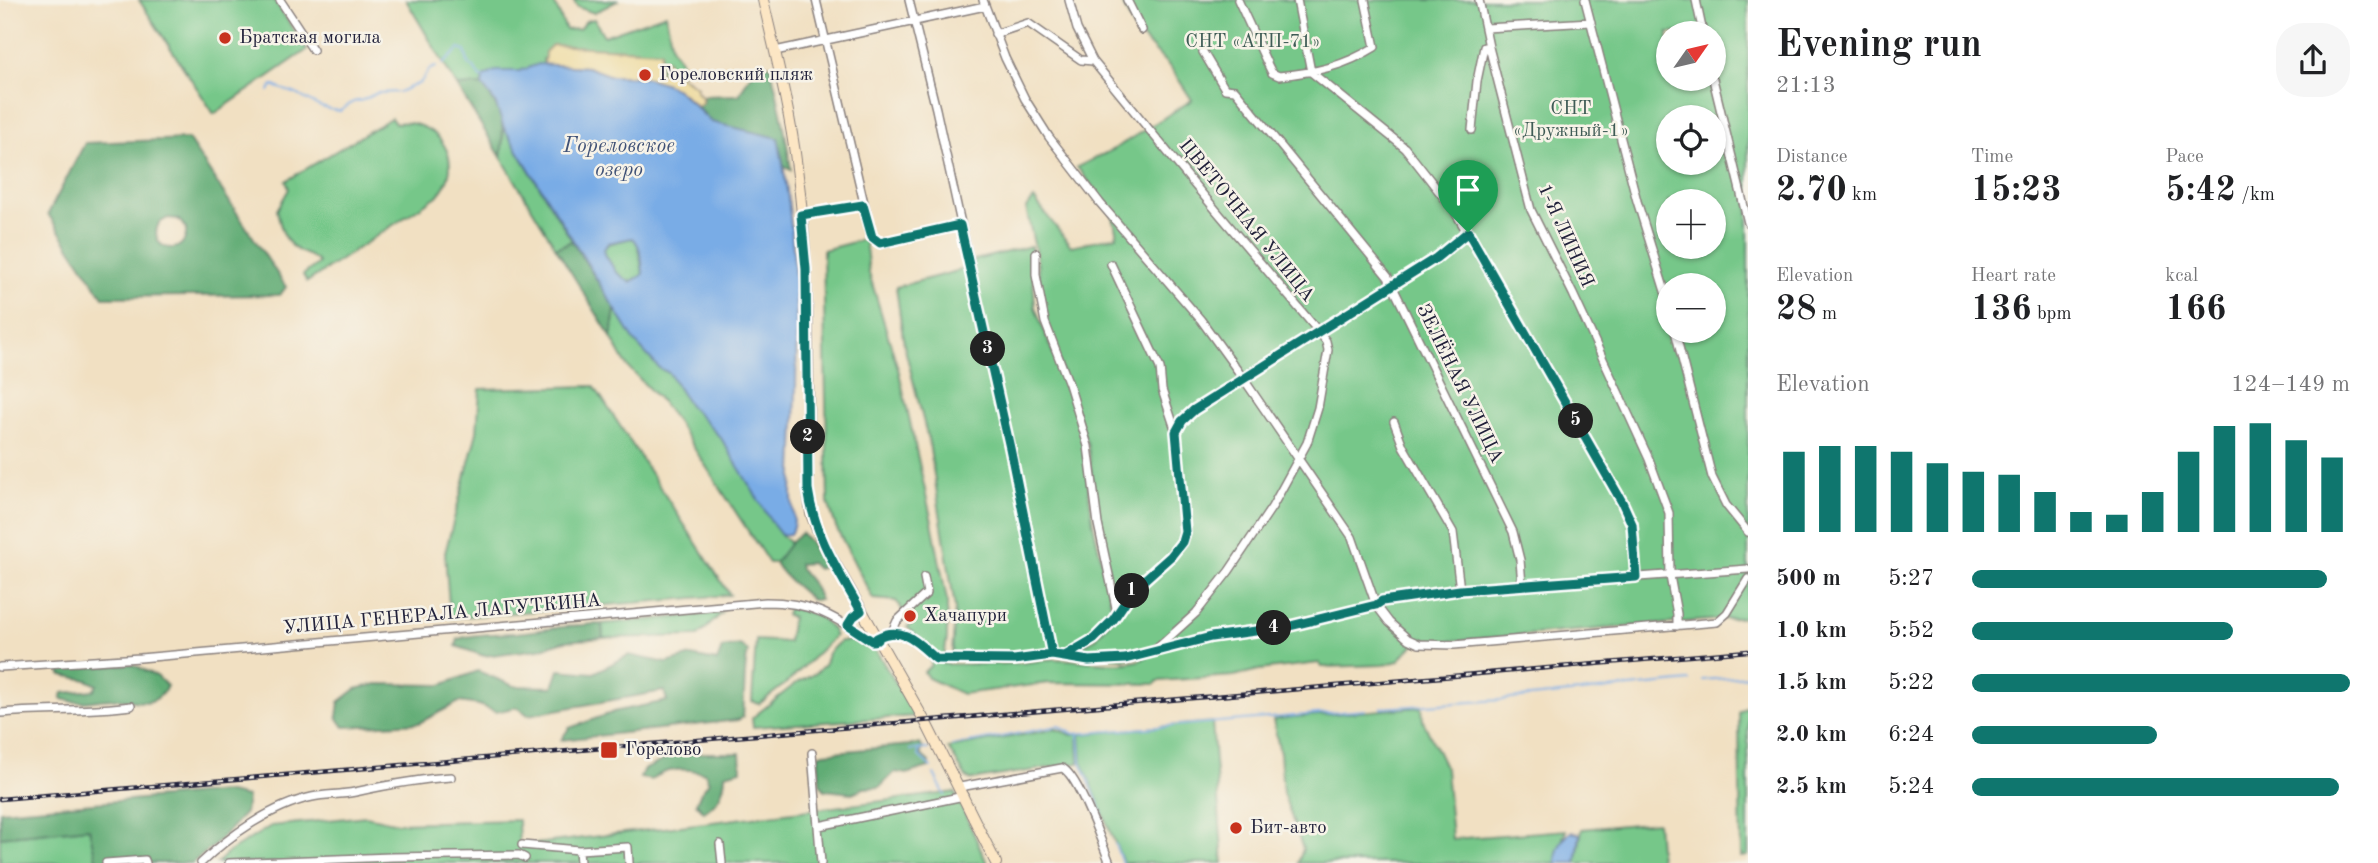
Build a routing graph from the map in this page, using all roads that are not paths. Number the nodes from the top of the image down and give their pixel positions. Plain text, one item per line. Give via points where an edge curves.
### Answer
1 (280, 0) edge
2 (763, 0) edge
3 (816, 0) edge
4 (909, 0) edge
5 (1069, 0) edge
6 (1127, 0) edge
7 (1238, 0) edge
8 (1297, 0) edge
9 (1365, 0) edge
10 (1479, 0) edge
11 (1585, 0) edge
12 (1696, 0) edge
13 (984, 3) edge
14 (915, 21) junction
15 (1701, 21) edge
16 (1591, 22) junction
17 (1486, 27) junction
18 (1142, 30) dead end
19 (995, 34) junction
20 (825, 40) junction
21 (1489, 47) junction
22 (313, 50) dead end
23 (775, 51) junction
24 (1203, 52) dead end
25 (1093, 61) junction
26 (1315, 75) junction
27 (1716, 91) edge
28 (1472, 130) dead end
29 (863, 205) junction
30 (801, 215) junction
31 (1748, 223) edge
32 (960, 225) junction
33 (1468, 232) junction
34 (1036, 253) dead end
35 (1111, 264) dead end
36 (1659, 273) edge
37 (1392, 286) junction
38 (1319, 332) junction
39 (1678, 343) edge
40 (1243, 378) junction
41 (1394, 422) dead end
42 (1176, 432) junction
43 (1298, 460) junction
44 (1748, 533) edge
45 (1748, 569) edge
46 (1670, 576) junction
47 (924, 577) dead end
48 (1636, 577) junction
49 (1748, 579) edge
50 (1522, 585) junction
51 (1460, 590) junction
52 (1376, 605) junction
53 (861, 611) junction
54 (1117, 613) junction
55 (848, 625) junction
56 (1677, 626) junction
57 (892, 632) junction
58 (877, 639) junction
59 (1152, 653) junction
60 (1052, 655) junction
61 (1065, 656) junction
62 (0, 667) edge
63 (131, 706) dead end
64 (0, 713) edge
65 (812, 752) dead end
66 (451, 777) dead end
67 (962, 791) junction
68 (819, 826) junction
69 (720, 844) dead end
70 (522, 845) dead end
71 (579, 850) junction
72 (525, 858) dead end
73 (347, 861) edge
74 (106, 863) edge
75 (146, 863) edge
76 (204, 863) edge
77 (229, 863) edge
78 (580, 863) edge
79 (629, 863) edge
80 (722, 863) edge
81 (821, 863) edge
82 (996, 863) edge
83 (1110, 863) edge

1 - 22 street
2 - 23 main road
3 - 20 street
4 - 14 street
5 - 25 street
6 - 18 street
7 - 26 street via 1272,73
8 - 26 street
9 - 26 street via 1375,47
10 - 17 street
11 - 16 street
12 - 15 street
13 - 14 street
13 - 19 street
14 - 20 street
14 - 32 street
16 - 17 street
16 - 36 street
17 - 21 street, 1-Я ЛИНИЯ
19 - 25 street via 1028,23 1082,60
19 - 40 street via 1043,127
20 - 23 street
20 - 29 street
21 - 28 street via 1484,47
21 - 46 street, 1-Я ЛИНИЯ via 1531,210 1649,459 1669,513
23 - 30 main road
24 - 37 street, ЗЕЛЁНАЯ УЛИЦА via 1225,89 1235,90
25 - 38 street, ЦВЕТОЧНАЯ УЛИЦА
26 - 33 street via 1405,148
27 - 31 street
29 - 30 street
29 - 32 street via 872,237 880,243
30 - 53 main road via 811,514
32 - 60 street
33 - 37 street
33 - 48 street via 1622,502 1632,524
34 - 54 street via 1045,323 1088,446
35 - 42 street via 1160,368
37 - 38 street
37 - 50 street, ЗЕЛЁНАЯ УЛИЦА via 1513,532
38 - 40 street
38 - 43 street, ЦВЕТОЧНАЯ УЛИЦА via 1328,350 1318,408
39 - 44 street via 1712,477
40 - 42 street via 1194,410
40 - 43 street
41 - 51 street via 1453,532
42 - 54 street via 1185,532 1182,542 1134,589
43 - 52 street via 1352,537
43 - 59 street, ЦВЕТОЧНАЯ УЛИЦА via 1229,572 1196,613
45 - 46 street
46 - 48 street
46 - 56 street, 1-Я ЛИНИЯ
47 - 57 street via 927,593 897,621
48 - 50 street
49 - 56 street via 1717,622
50 - 51 street
51 - 52 street
52 - 56 street via 1389,622 1419,644
52 - 59 street
53 - 55 street
53 - 58 main road
54 - 61 street via 1094,639
55 - 58 street, УЛИЦА ГЕНЕРАЛА ЛАГУТКИНА via 872,641
55 - 62 street, УЛИЦА ГЕНЕРАЛА ЛАГУТКИНА via 811,606 766,602
57 - 58 street
57 - 60 street via 912,638 936,659 1014,660
58 - 67 main road
59 - 61 street via 1089,661
60 - 61 street
63 - 64 street
65 - 68 street
66 - 76 street via 310,797 238,832
67 - 68 street
67 - 82 main road
67 - 83 street via 1067,770
68 - 81 street
69 - 80 street
70 - 71 street
71 - 78 street
71 - 79 street via 628,847
72 - 73 street
73 - 77 street
74 - 75 street

